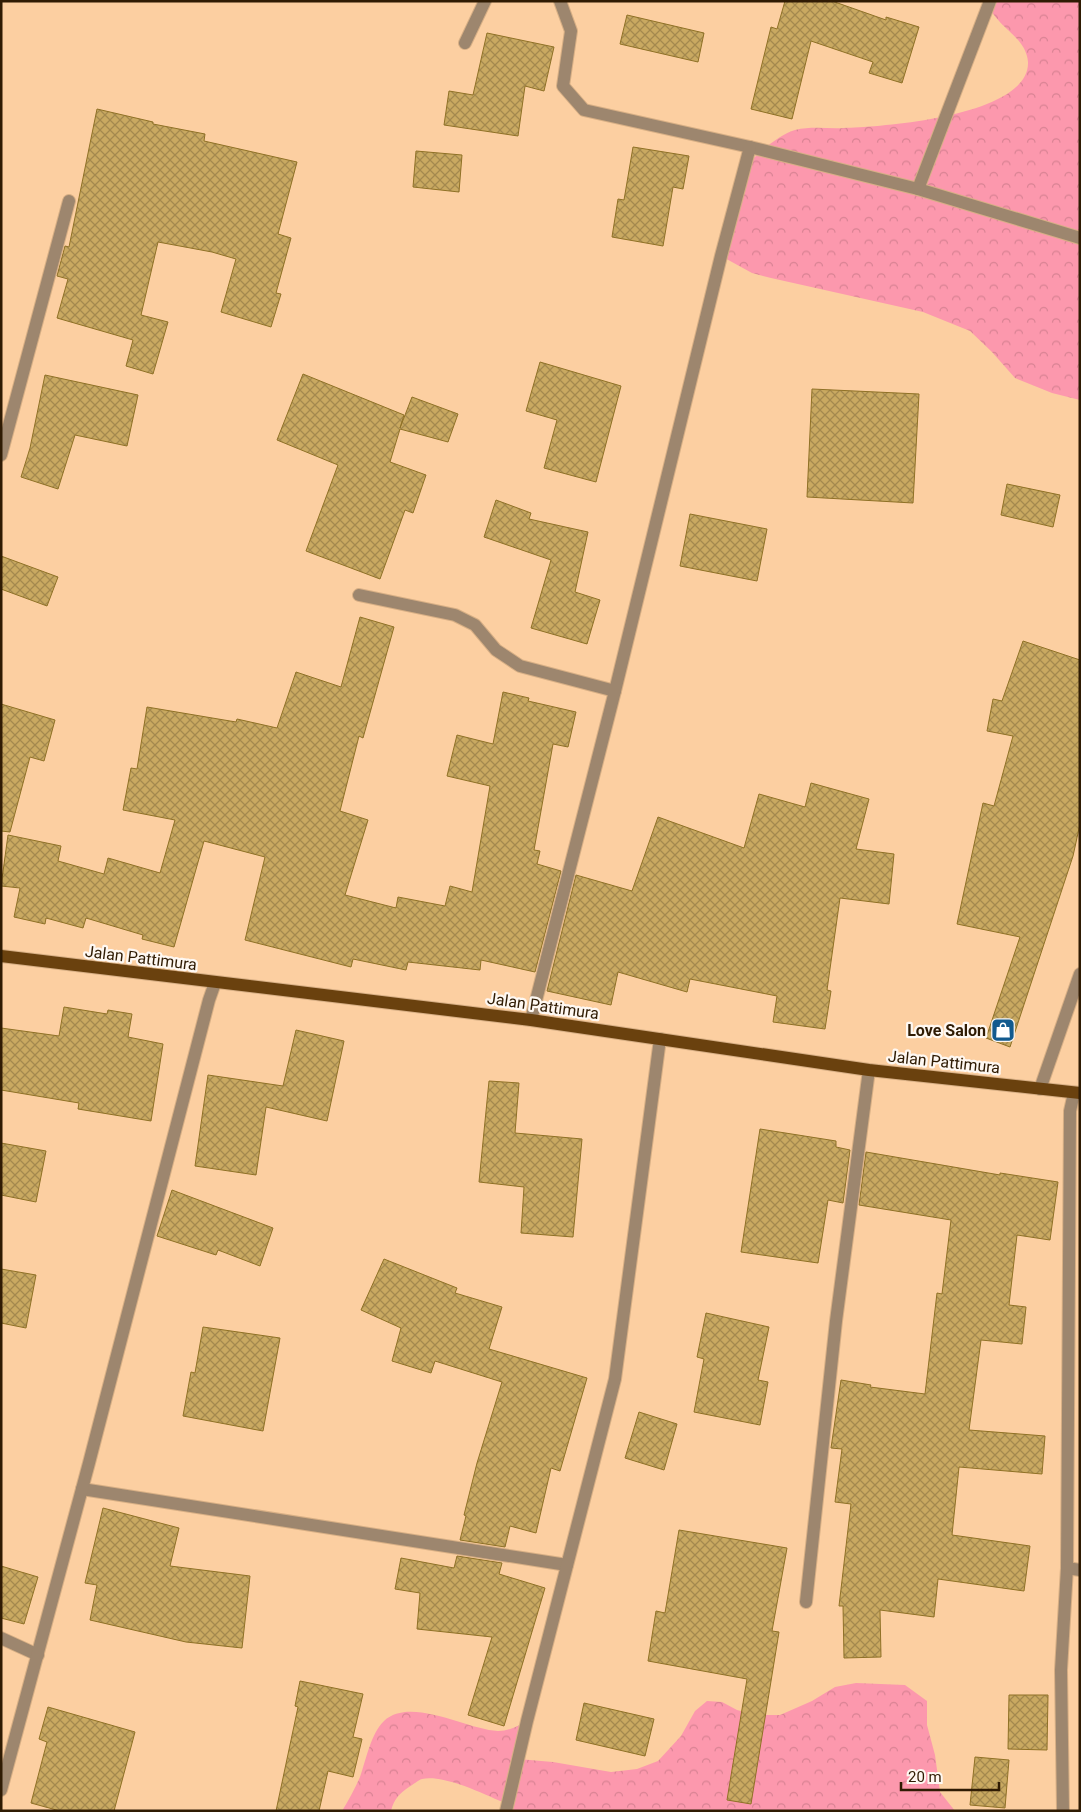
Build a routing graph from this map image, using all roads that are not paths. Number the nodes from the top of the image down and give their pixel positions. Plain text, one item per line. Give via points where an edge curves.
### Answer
1 (485, 1) edge
2 (560, 1) edge
3 (990, 1) edge
4 (466, 43) dead end
5 (750, 147) junction
6 (918, 189) junction
7 (69, 200) dead end
8 (1080, 238) edge
9 (1, 455) edge
10 (359, 595) dead end
11 (615, 691) junction
12 (1, 956) edge
13 (1080, 974) edge
14 (215, 983) junction
15 (531, 1020) junction
16 (660, 1039) junction
17 (869, 1070) junction
18 (1040, 1089) junction
19 (1077, 1093) edge
20 (82, 1489) junction
21 (567, 1565) junction
22 (1074, 1569) edge
23 (806, 1602) dead end
24 (1, 1638) edge
25 (38, 1655) junction
26 (1, 1790) edge
27 (506, 1811) edge
28 (1063, 1811) edge

1 - 4 street
2 - 5 street via 571,31 563,86 584,110
3 - 6 street
5 - 6 street
5 - 11 street
6 - 8 street
7 - 9 street
10 - 11 street via 455,615 475,625 496,650 520,666
11 - 15 street
12 - 14 main road, Jalan Pattimura
13 - 18 street
14 - 15 main road, Jalan Pattimura
14 - 20 street
15 - 16 main road, Jalan Pattimura
16 - 17 main road, Jalan Pattimura
16 - 21 street via 615,1379
17 - 18 main road, Jalan Pattimura
17 - 23 street via 837,1312
18 - 19 main road, Jalan Pattimura
19 - 22 street via 1070,1111
20 - 21 street
20 - 25 street
21 - 27 street
22 - 28 street via 1062,1670
24 - 25 street
25 - 26 street

